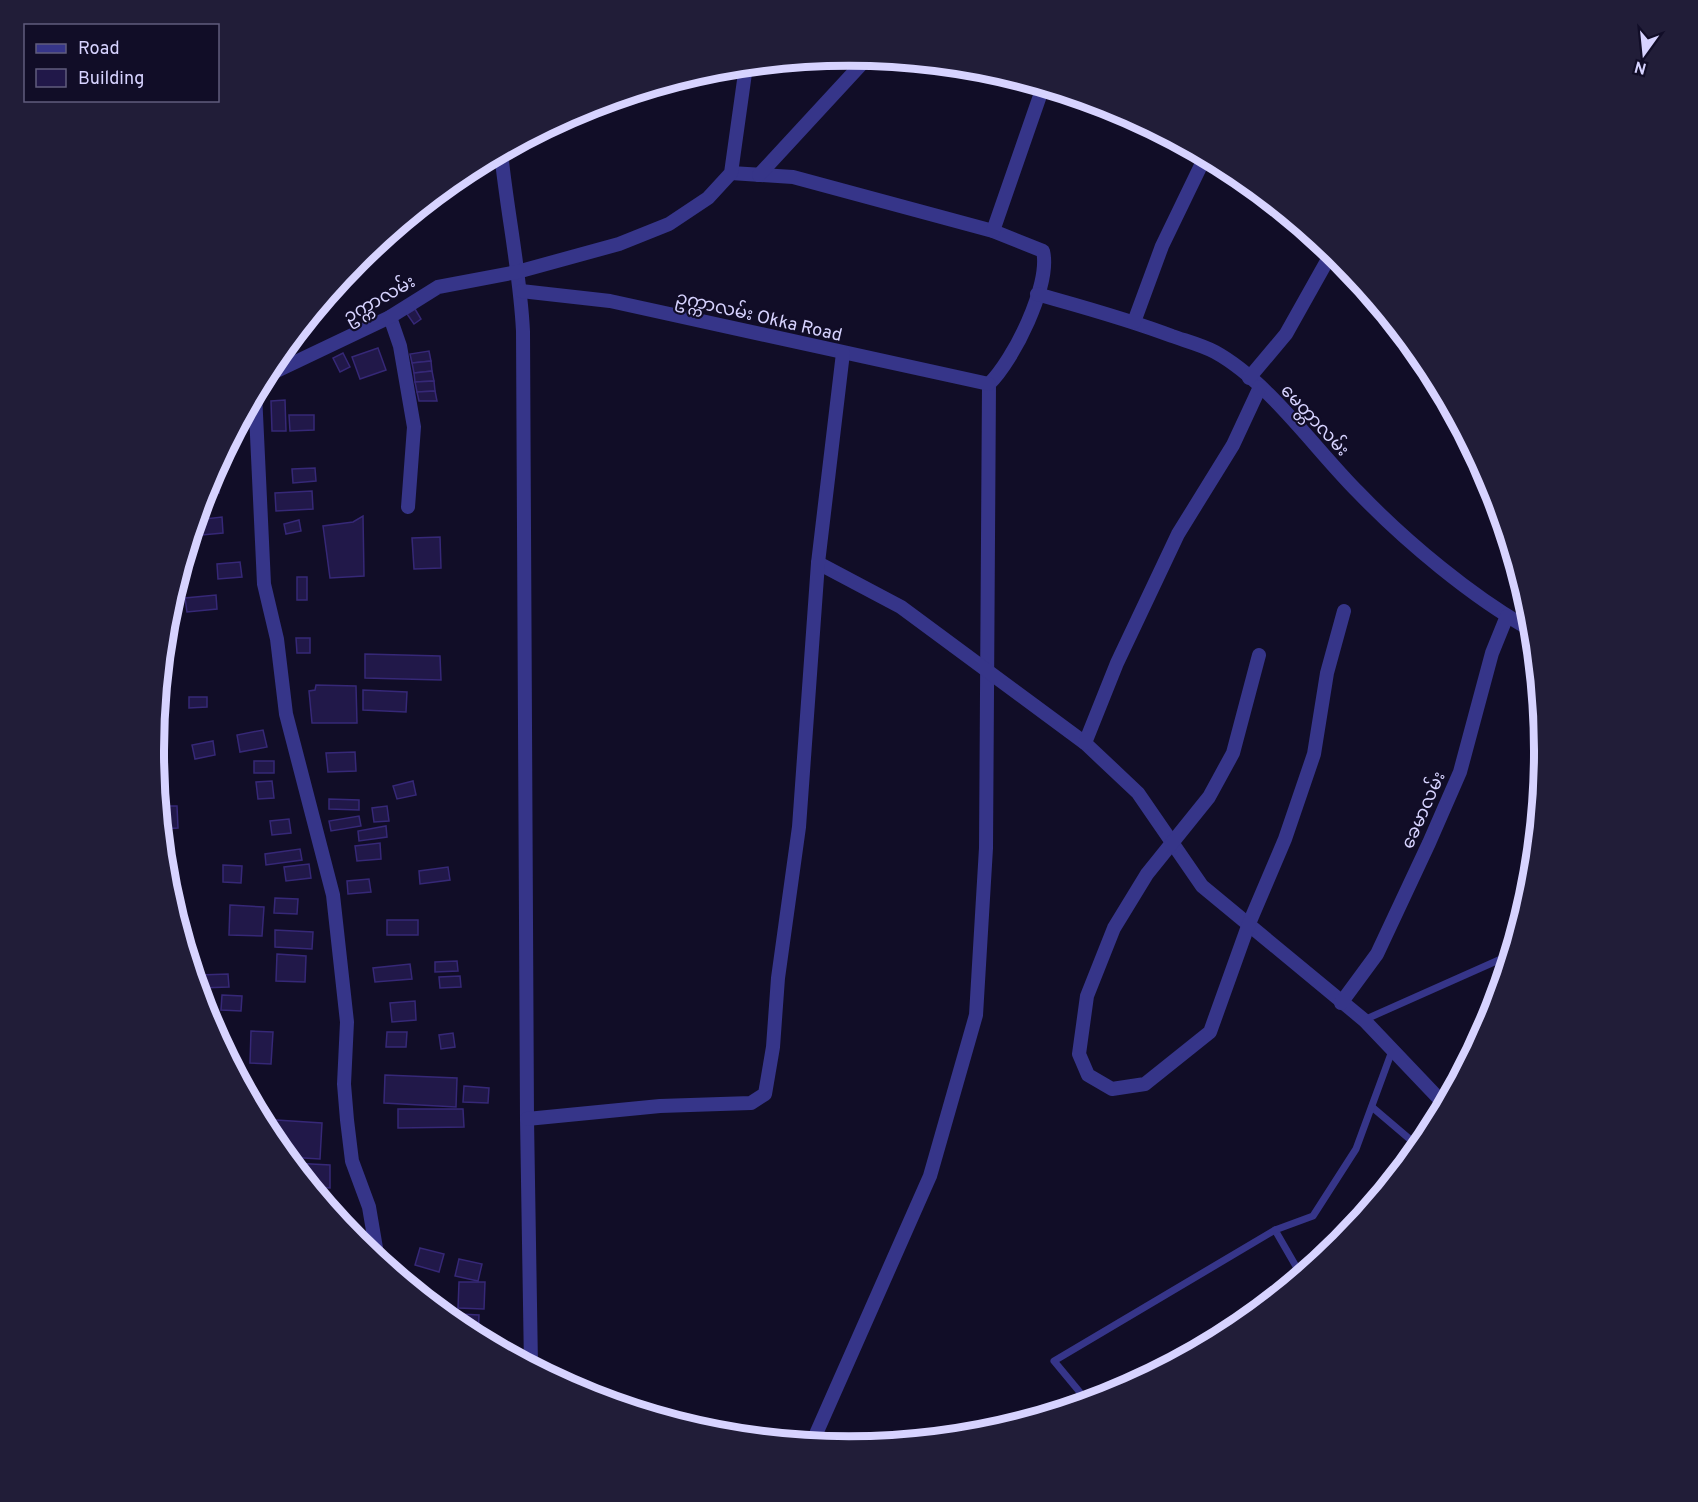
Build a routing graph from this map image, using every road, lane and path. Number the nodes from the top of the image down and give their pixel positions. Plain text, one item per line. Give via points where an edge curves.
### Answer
1 (859, 66) edge
2 (745, 74) edge
3 (1041, 93) edge
4 (502, 161) edge
5 (1202, 164) edge
6 (731, 174) junction
7 (759, 175) junction
8 (993, 231) junction
9 (1329, 263) edge
10 (517, 272) junction
11 (521, 291) junction
12 (1037, 294) junction
13 (390, 317) junction
14 (1134, 322) junction
15 (843, 353) junction
16 (280, 368) edge
17 (1255, 382) junction
18 (989, 384) junction
19 (256, 409) edge
20 (408, 507) dead end
21 (818, 563) junction
22 (1344, 611) dead end
23 (1507, 616) junction
24 (1522, 625) edge
25 (1259, 655) dead end
26 (989, 674) junction
27 (1085, 743) junction
28 (1172, 844) junction
29 (1248, 926) junction
30 (1502, 959) edge
31 (1341, 1003) junction
32 (1364, 1020) junction
33 (1393, 1050) junction
34 (1439, 1099) edge
35 (1372, 1107) junction
36 (526, 1119) junction
37 (1412, 1141) edge
38 (1275, 1230) junction
39 (375, 1245) edge
40 (1297, 1269) edge
41 (531, 1357) edge
42 (1082, 1395) edge
43 (815, 1435) edge

1 - 7 street
2 - 6 street
3 - 8 street
4 - 10 street
5 - 14 street via 1162,246
6 - 7 street
6 - 10 street, ဥက္ကာလမ်း via 708,198 669,224 619,244
7 - 8 street via 793,177
8 - 12 street via 1043,251 1045,263
9 - 17 street
10 - 11 street
10 - 13 street, ဥက္ကာလမ်း via 438,287
11 - 15 street, ဥက္ကာလမ်း Okka Road via 610,301
11 - 36 street
12 - 14 street, မေတ္တာလမ်း
12 - 18 street via 1002,371
13 - 16 street, ဥက္ကာလမ်း
13 - 20 street via 400,346 414,427
14 - 17 street, မေတ္တာလမ်း via 1214,351
15 - 18 street, ဥက္ကာလမ်း Okka Road
15 - 21 street
17 - 23 street, မေတ္တာလမ်း via 1359,494
17 - 27 street via 1233,445 1173,543
18 - 26 street
19 - 39 street via 264,584 278,639 286,714 333,896 347,1022 347,1120 352,1161 369,1207
21 - 26 street via 901,606
21 - 36 street via 799,827 765,1094 751,1103 660,1106
22 - 29 street via 1327,673 1314,754 1286,839
23 - 24 street, မေတ္တာလမ်း
23 - 31 street, ခေမာလမ်း via 1492,653 1460,772 1377,954
25 - 28 street via 1233,753 1209,797
26 - 27 street
26 - 43 street via 986,848 976,1015 930,1176
27 - 28 street via 1137,793
28 - 29 street via 1202,886
28 - 29 street via 1147,874 1114,928 1087,996 1079,1054 1088,1075 1112,1089 1145,1083 1210,1032
29 - 31 street
30 - 32 lane
31 - 32 street
32 - 33 street
33 - 34 street
33 - 35 lane
35 - 37 lane
35 - 38 lane via 1356,1149 1313,1216
36 - 41 street
38 - 40 lane
38 - 42 lane via 1054,1361

